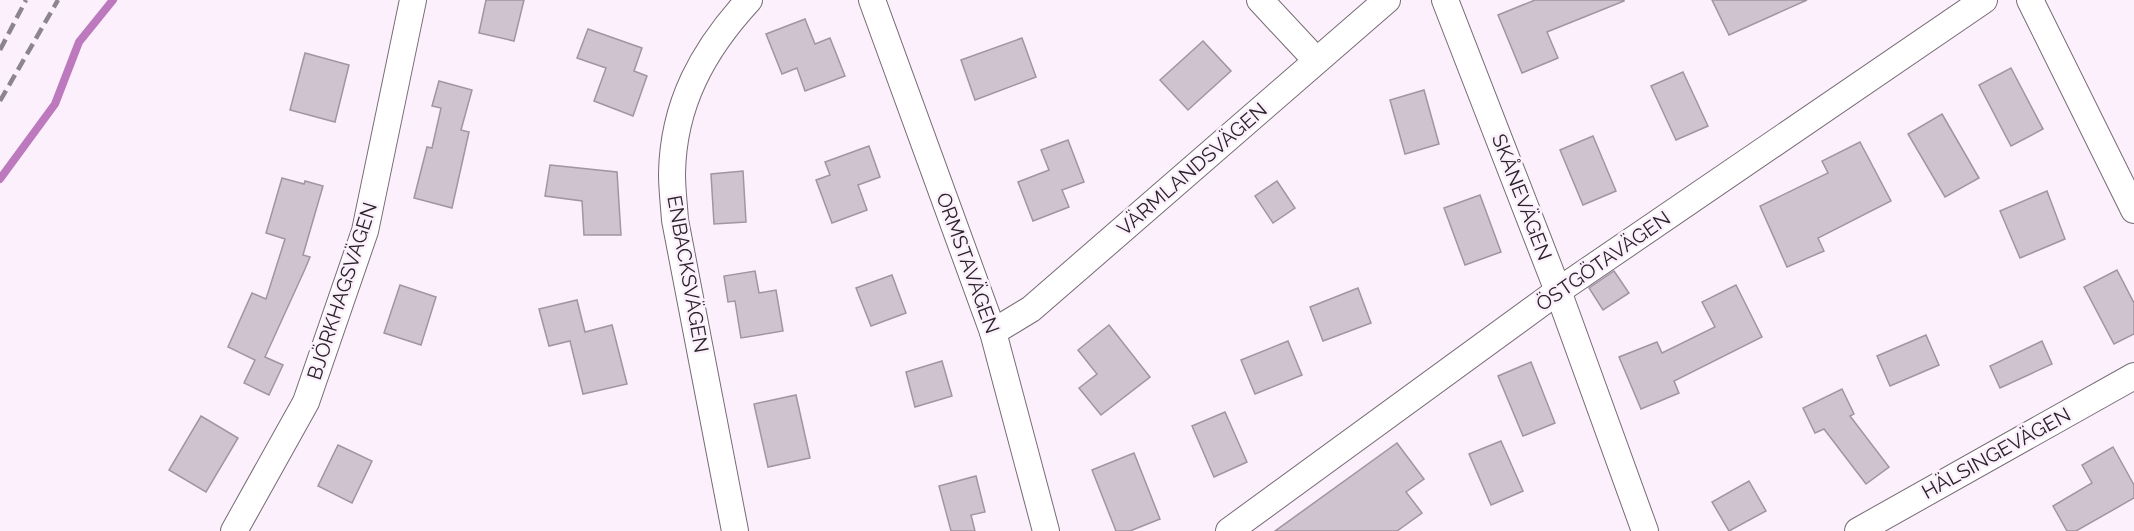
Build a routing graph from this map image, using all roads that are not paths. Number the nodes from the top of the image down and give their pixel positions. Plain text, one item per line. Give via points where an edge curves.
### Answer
1 (412, 0) edge
2 (749, 0) edge
3 (872, 0) edge
4 (1260, 0) edge
5 (1387, 0) edge
6 (1445, 0) edge
7 (1984, 0) edge
8 (2030, 0) edge
9 (1316, 60) junction
10 (2134, 210) edge
11 (1558, 291) junction
12 (993, 332) junction
13 (2134, 376) edge
14 (234, 531) edge
15 (735, 531) edge
16 (1046, 531) edge
17 (1229, 531) edge
18 (1645, 531) edge
19 (1858, 531) edge

1 - 14 street, BJÖRKHAGSVÄGEN via 362,242 306,402
2 - 15 street, ENBACKSVÄGEN via 725,25 703,58 685,100 672,174 675,220
3 - 12 street, ORMSTAVÄGEN
4 - 9 street
5 - 9 street, VÄRMLANDSVÄGEN
6 - 11 street, SKÅNEVÄGEN
7 - 11 street, ÖSTGÖTAVÄGEN
8 - 10 street
9 - 12 street, VÄRMLANDSVÄGEN via 1031,309
11 - 17 street, ÖSTGÖTAVÄGEN
11 - 18 street, SKÅNEVÄGEN
12 - 16 street, ORMSTAVÄGEN
13 - 19 street, HÄLSINGEVÄGEN

